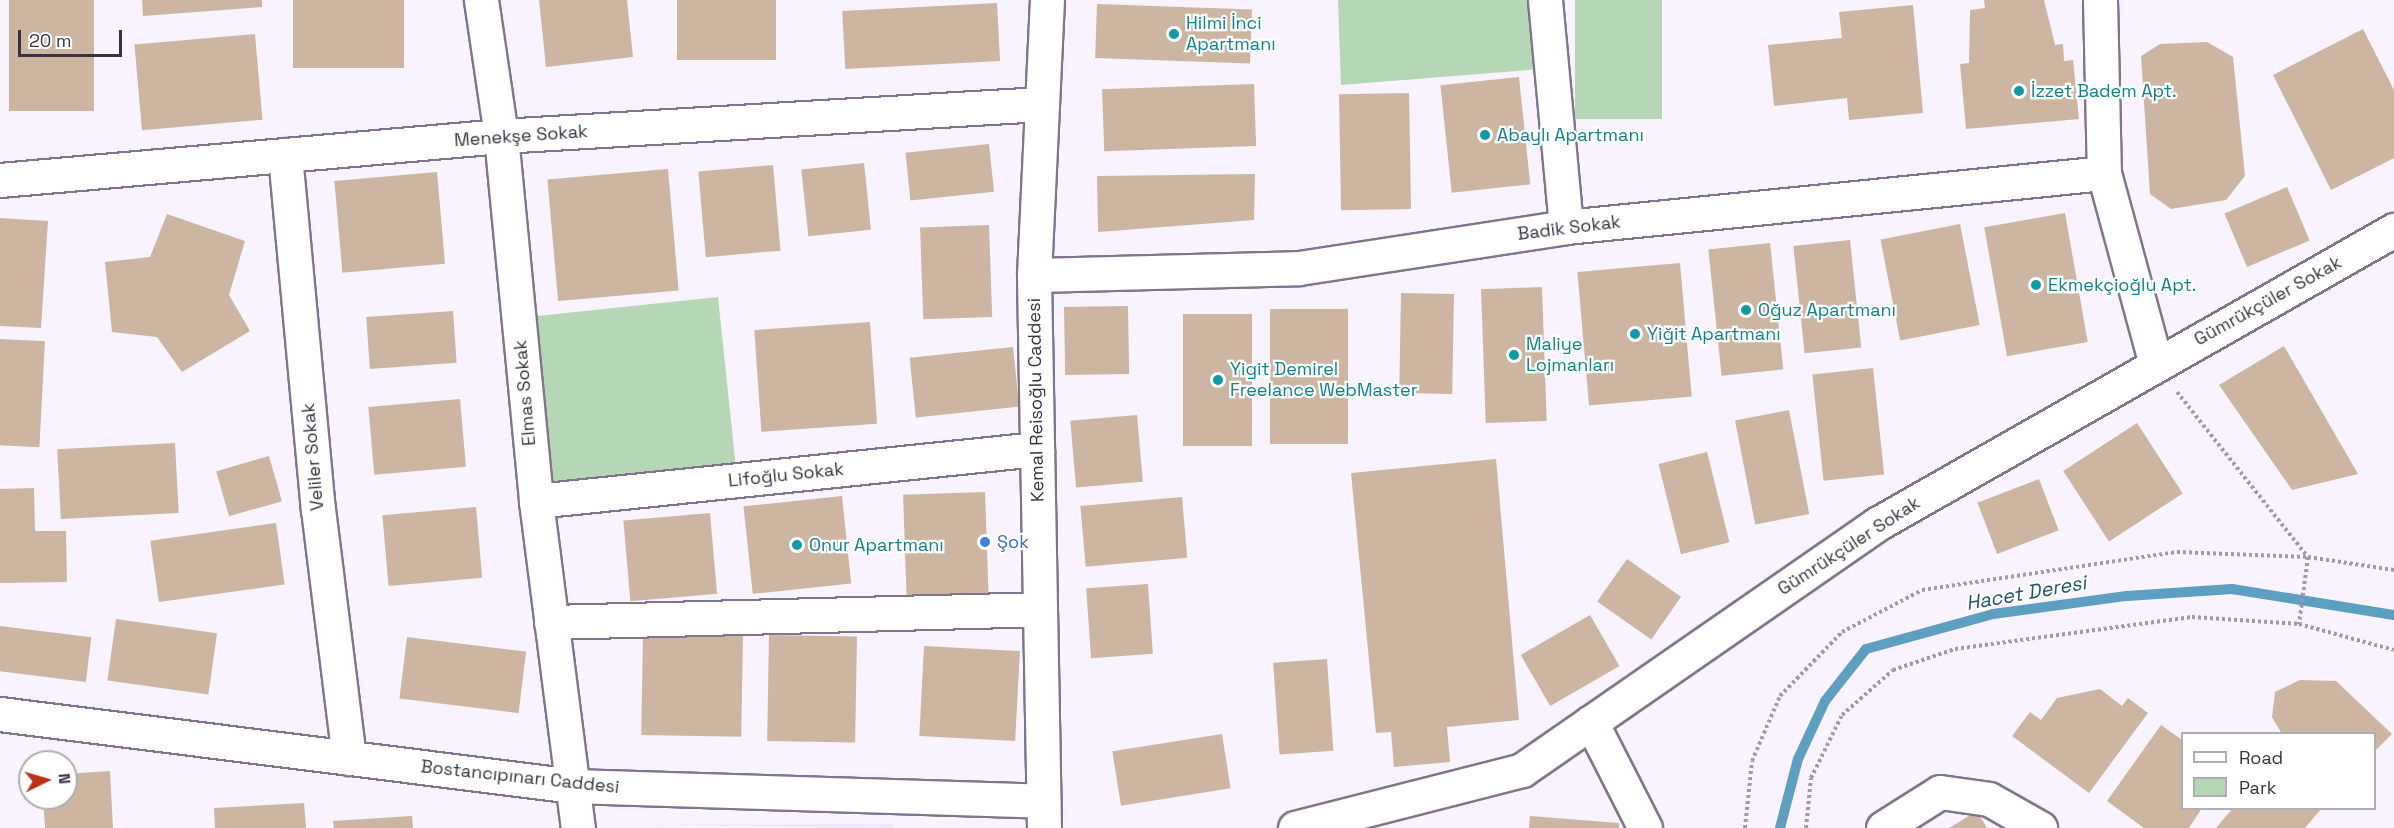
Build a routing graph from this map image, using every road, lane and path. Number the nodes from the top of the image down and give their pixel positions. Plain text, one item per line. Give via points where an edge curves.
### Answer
1 (481, 0) edge
2 (1047, 0) edge
3 (1545, 0) edge
4 (2100, 0) edge
5 (1042, 104) junction
6 (501, 136) junction
7 (285, 155) junction
8 (2104, 173) junction
9 (0, 180) edge
10 (1566, 227) junction
11 (2394, 230) edge
12 (1034, 275) junction
13 (2156, 364) junction
14 (1037, 449) junction
15 (536, 501) junction
16 (2308, 557) junction
17 (2394, 570) edge
18 (1040, 609) junction
19 (552, 622) junction
20 (2299, 624) junction
21 (2394, 650) edge
22 (0, 714) edge
23 (1590, 722) junction
24 (349, 758) junction
25 (573, 786) junction
26 (1043, 815) edge
27 (578, 828) edge
28 (1295, 828) edge
29 (1645, 828) edge
30 (1745, 828) edge
31 (1806, 828) edge
32 (1883, 828) edge
33 (2040, 828) edge

1 - 6 street, Elmas Sokak
2 - 5 street, Kemal Reisoğlu Caddesi
3 - 10 street
4 - 8 street
5 - 6 street, Menekşe Sokak
5 - 12 street, Kemal Reisoğlu Caddesi
6 - 7 street, Menekşe Sokak
6 - 15 street, Elmas Sokak
7 - 9 street, Menekşe Sokak
7 - 24 street, Veliler Sokak via 318,509
8 - 10 street, Badik Sokak
8 - 13 street
10 - 12 street, Badik Sokak via 1299,268
11 - 13 street, Gümrükçüler Sokak
12 - 14 street, Kemal Reisoğlu Caddesi
13 - 16 path
13 - 23 street, Gümrükçüler Sokak via 1877,524
14 - 15 street, Lifoğlu Sokak
14 - 18 street, Kemal Reisoğlu Caddesi
15 - 19 street, Elmas Sokak
16 - 17 path
16 - 20 path
16 - 30 path via 2177,552 1922,590 1842,632 1780,696 1752,761
18 - 19 street
18 - 26 street, Kemal Reisoğlu Caddesi
19 - 25 street, Elmas Sokak
20 - 21 path
20 - 31 path via 2192,617 1955,649 1893,670 1842,715 1811,778
22 - 24 street, Bostancıpınarı Caddesi
23 - 28 street, Gümrükçüler Sokak via 1522,770
23 - 29 street
24 - 25 street, Bostancıpınarı Caddesi
25 - 26 street, Bostancıpınarı Caddesi
25 - 27 street, Elmas Sokak
32 - 33 street via 1940,792 1989,799

